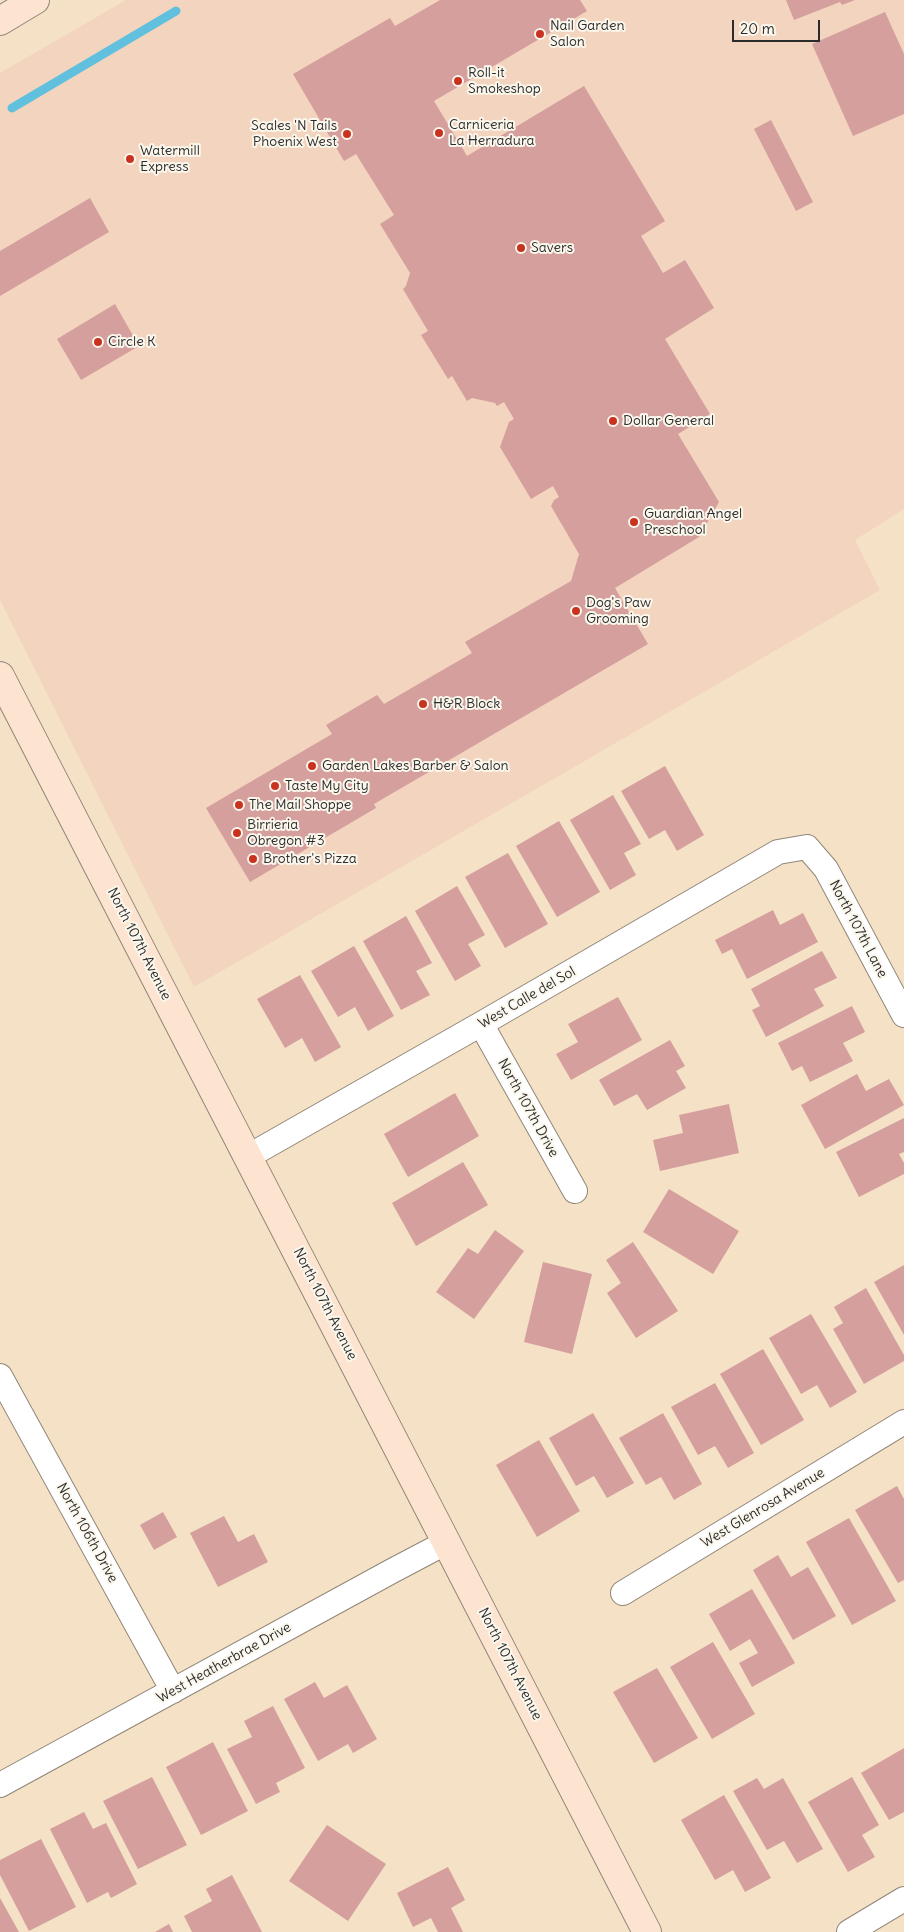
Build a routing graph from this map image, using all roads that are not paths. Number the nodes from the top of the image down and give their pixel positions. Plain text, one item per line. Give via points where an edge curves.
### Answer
1 (36, 0) edge
2 (0, 21) edge
3 (0, 676) edge
4 (807, 847) joint
5 (904, 1016) edge
6 (481, 1024) junction
7 (249, 1156) junction
8 (575, 1191) dead end
9 (0, 1376) edge
10 (904, 1422) edge
11 (447, 1542) junction
12 (622, 1593) dead end
13 (173, 1691) junction
14 (0, 1785) edge
15 (904, 1899) edge
16 (647, 1932) edge
17 (849, 1932) edge

1 - 2 main road
3 - 7 main road, North 107th Avenue
4 - 5 street, North 107th Lane via 826,869
4 - 6 street, West Calle del Sol via 778,852
6 - 7 street, West Calle del Sol
6 - 8 street, North 107th Drive
7 - 11 main road, North 107th Avenue
9 - 13 street, North 106th Drive
10 - 12 street, West Glenrosa Avenue
11 - 13 street, West Heatherbrae Drive
11 - 16 main road, North 107th Avenue
13 - 14 street, West Heatherbrae Drive
15 - 17 street

